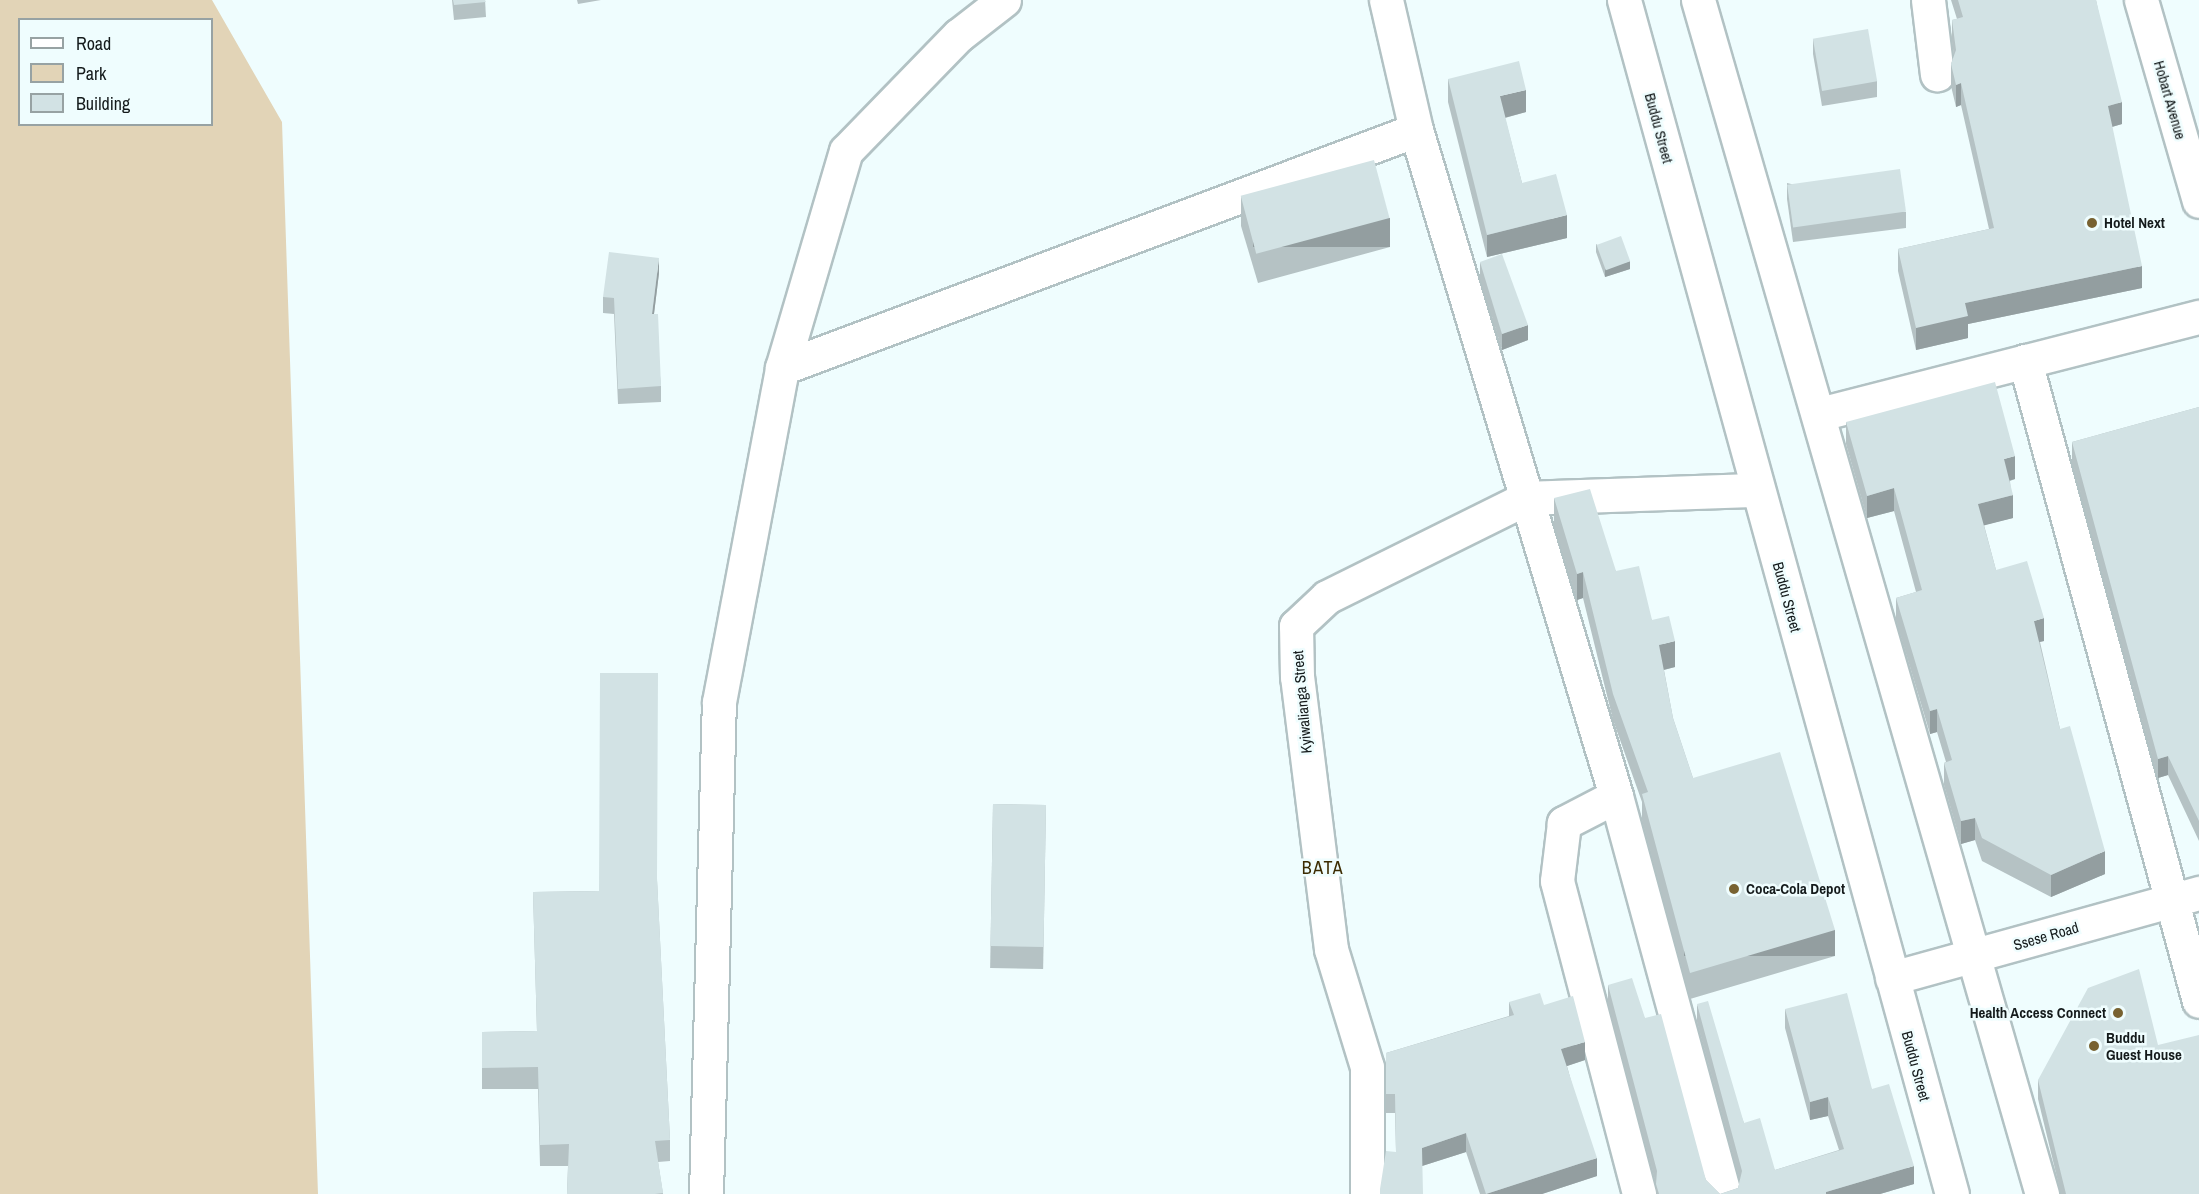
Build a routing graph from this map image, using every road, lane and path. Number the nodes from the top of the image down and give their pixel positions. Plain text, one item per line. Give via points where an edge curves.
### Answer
1 (1004, 0) edge
2 (1386, 0) edge
3 (1624, 0) edge
4 (1698, 0) edge
5 (1928, 0) edge
6 (2141, 0) edge
7 (1937, 74) dead end
8 (1416, 130) junction
9 (2199, 201) edge
10 (2199, 317) edge
11 (2025, 361) junction
12 (782, 368) junction
13 (1820, 414) junction
14 (1757, 490) junction
15 (1526, 498) junction
16 (1616, 796) junction
17 (2185, 897) edge
18 (1976, 956) junction
19 (1892, 978) junction
20 (2199, 1001) edge
21 (706, 1194) edge
22 (1367, 1194) edge
23 (1639, 1194) edge
24 (1724, 1194) edge
25 (1952, 1194) edge
26 (2042, 1194) edge

1 - 12 street via 959,35 846,151
2 - 8 street
3 - 14 street, Buddu Street
4 - 13 street
5 - 7 street
6 - 9 street, Hobart Avenue
8 - 12 street
8 - 15 street
10 - 11 street
11 - 13 street
11 - 17 street
12 - 21 street via 719,702
13 - 18 street
14 - 15 street, Kyiwalianga Street
14 - 19 street, Buddu Street
15 - 16 street
15 - 22 street, Kyiwalianga Street via 1327,597 1296,626 1297,677 1330,949 1367,1066
16 - 23 street via 1564,823 1557,881
16 - 24 street
17 - 18 street, Ssese Road
17 - 20 street
18 - 19 street, Ssese Road
18 - 26 street
19 - 25 street, Buddu Street

